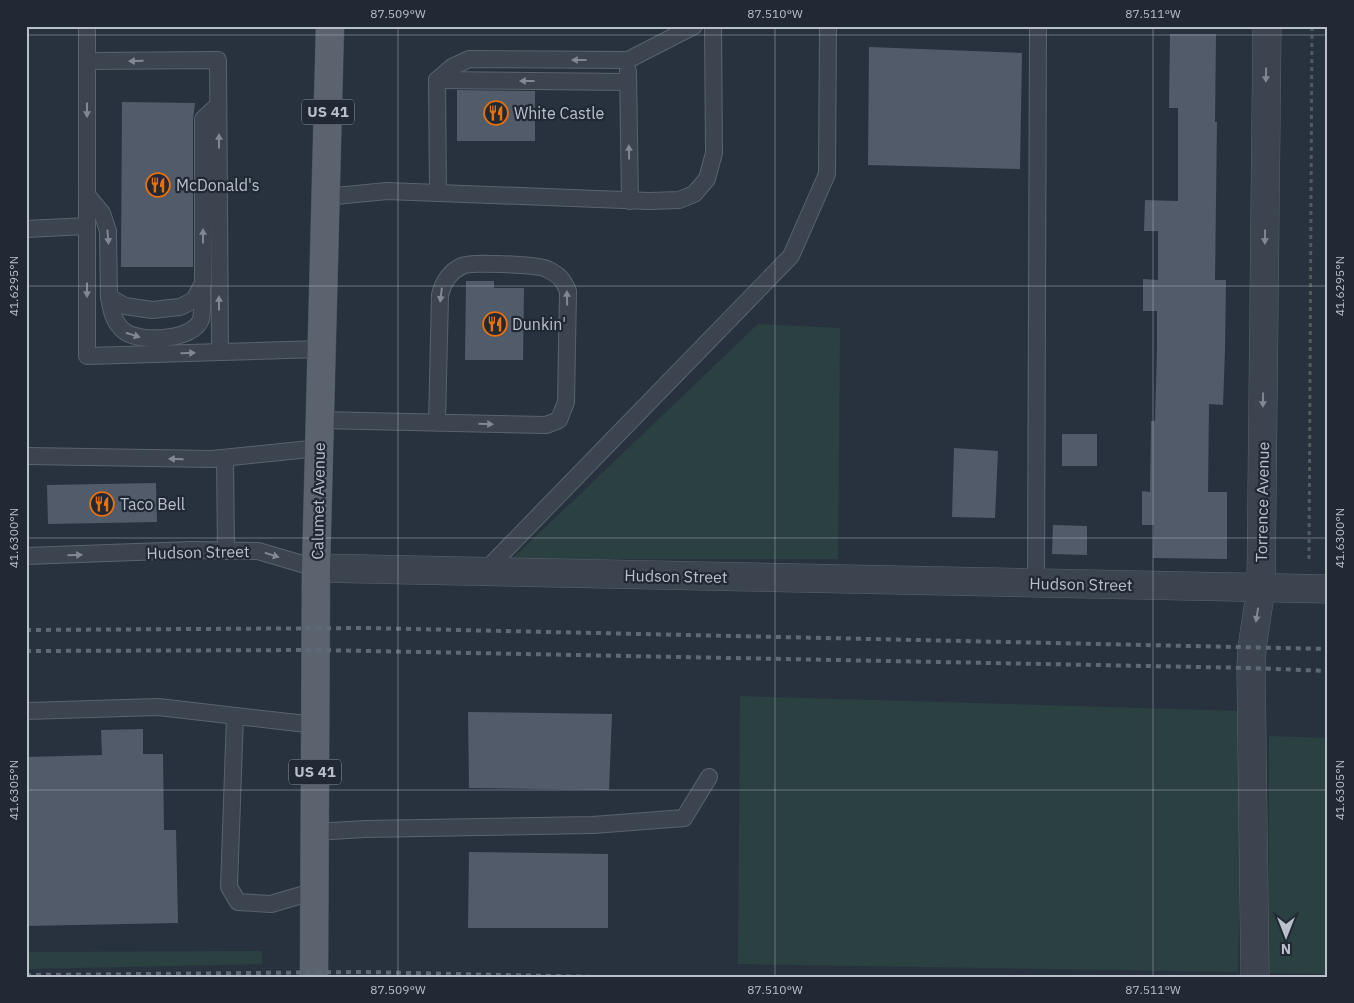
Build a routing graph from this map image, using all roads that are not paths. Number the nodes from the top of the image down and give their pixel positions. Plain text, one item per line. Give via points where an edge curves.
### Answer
1 (87, 26) edge
2 (330, 26) edge
3 (694, 26) edge
4 (713, 26) edge
5 (828, 26) edge
6 (1038, 26) edge
7 (1267, 26) edge
8 (628, 60) junction
9 (87, 61) junction
10 (437, 80) junction
11 (628, 82) junction
12 (218, 105) junction
13 (438, 193) junction
14 (87, 195) junction
15 (325, 197) junction
16 (630, 201) junction
17 (87, 226) junction
18 (26, 229) edge
19 (203, 283) junction
20 (109, 296) junction
21 (321, 349) junction
22 (220, 352) junction
23 (320, 420) junction
24 (437, 423) junction
25 (319, 448) junction
26 (26, 456) edge
27 (225, 458) junction
28 (226, 551) junction
29 (26, 556) edge
30 (316, 568) junction
31 (484, 572) junction
32 (1036, 584) junction
33 (1261, 588) junction
34 (1328, 589) edge
35 (26, 711) edge
36 (235, 716) junction
37 (315, 725) junction
38 (709, 776) dead end
39 (315, 832) junction
40 (315, 891) junction
41 (314, 977) edge
42 (1255, 977) edge

1 - 9 lane
2 - 15 main road, Calumet Avenue / US 41
3 - 8 lane
4 - 16 lane via 714,154 708,179 694,194 679,200
5 - 31 lane via 827,174 791,256
6 - 32 lane
7 -> 33 street, Torrence Avenue
8 -> 10 lane via 469,59 452,67
8 - 11 lane
12 -> 9 lane via 218,60
9 -> 14 lane
11 -> 10 lane
10 - 13 lane
16 -> 11 lane
19 -> 12 lane via 203,119
22 -> 12 lane
13 - 15 lane via 387,191
13 - 16 lane
14 - 17 lane
14 -> 20 lane via 102,213 108,231
15 - 21 main road, Calumet Avenue / US 41
17 - 18 lane
17 -> 22 lane via 87,356
19 - 20 lane via 194,300 180,307 152,310 125,306
20 -> 19 lane via 113,318 124,332 146,339 169,337 189,332 201,319
21 - 22 lane
21 - 23 main road, Calumet Avenue / US 41
23 - 24 lane
23 - 25 main road, Calumet Avenue / US 41
24 -> 24 lane via 546,425 559,420 566,402 568,291 564,279 546,269 526,265 464,264 450,274 442,284 440,296
25 - 27 lane
25 - 30 main road, Calumet Avenue / US 41
27 -> 26 lane
27 - 28 lane
29 -> 28 lane, Hudson Street
28 -> 30 lane, Hudson Street via 258,551
30 - 31 street, Hudson Street
30 - 37 main road, Calumet Avenue / US 41
31 - 32 street, Hudson Street
32 - 33 street, Hudson Street
33 - 34 street, Hudson Street
33 -> 42 street, Torrence Avenue via 1251,668
35 - 36 lane via 158,707
36 - 37 lane
36 - 40 lane via 229,887 238,902 271,904
37 - 39 main road, Calumet Avenue / US 41
38 - 39 lane via 684,818 593,825
39 - 40 main road, Calumet Avenue / US 41
40 - 41 main road, Calumet Avenue / US 41

